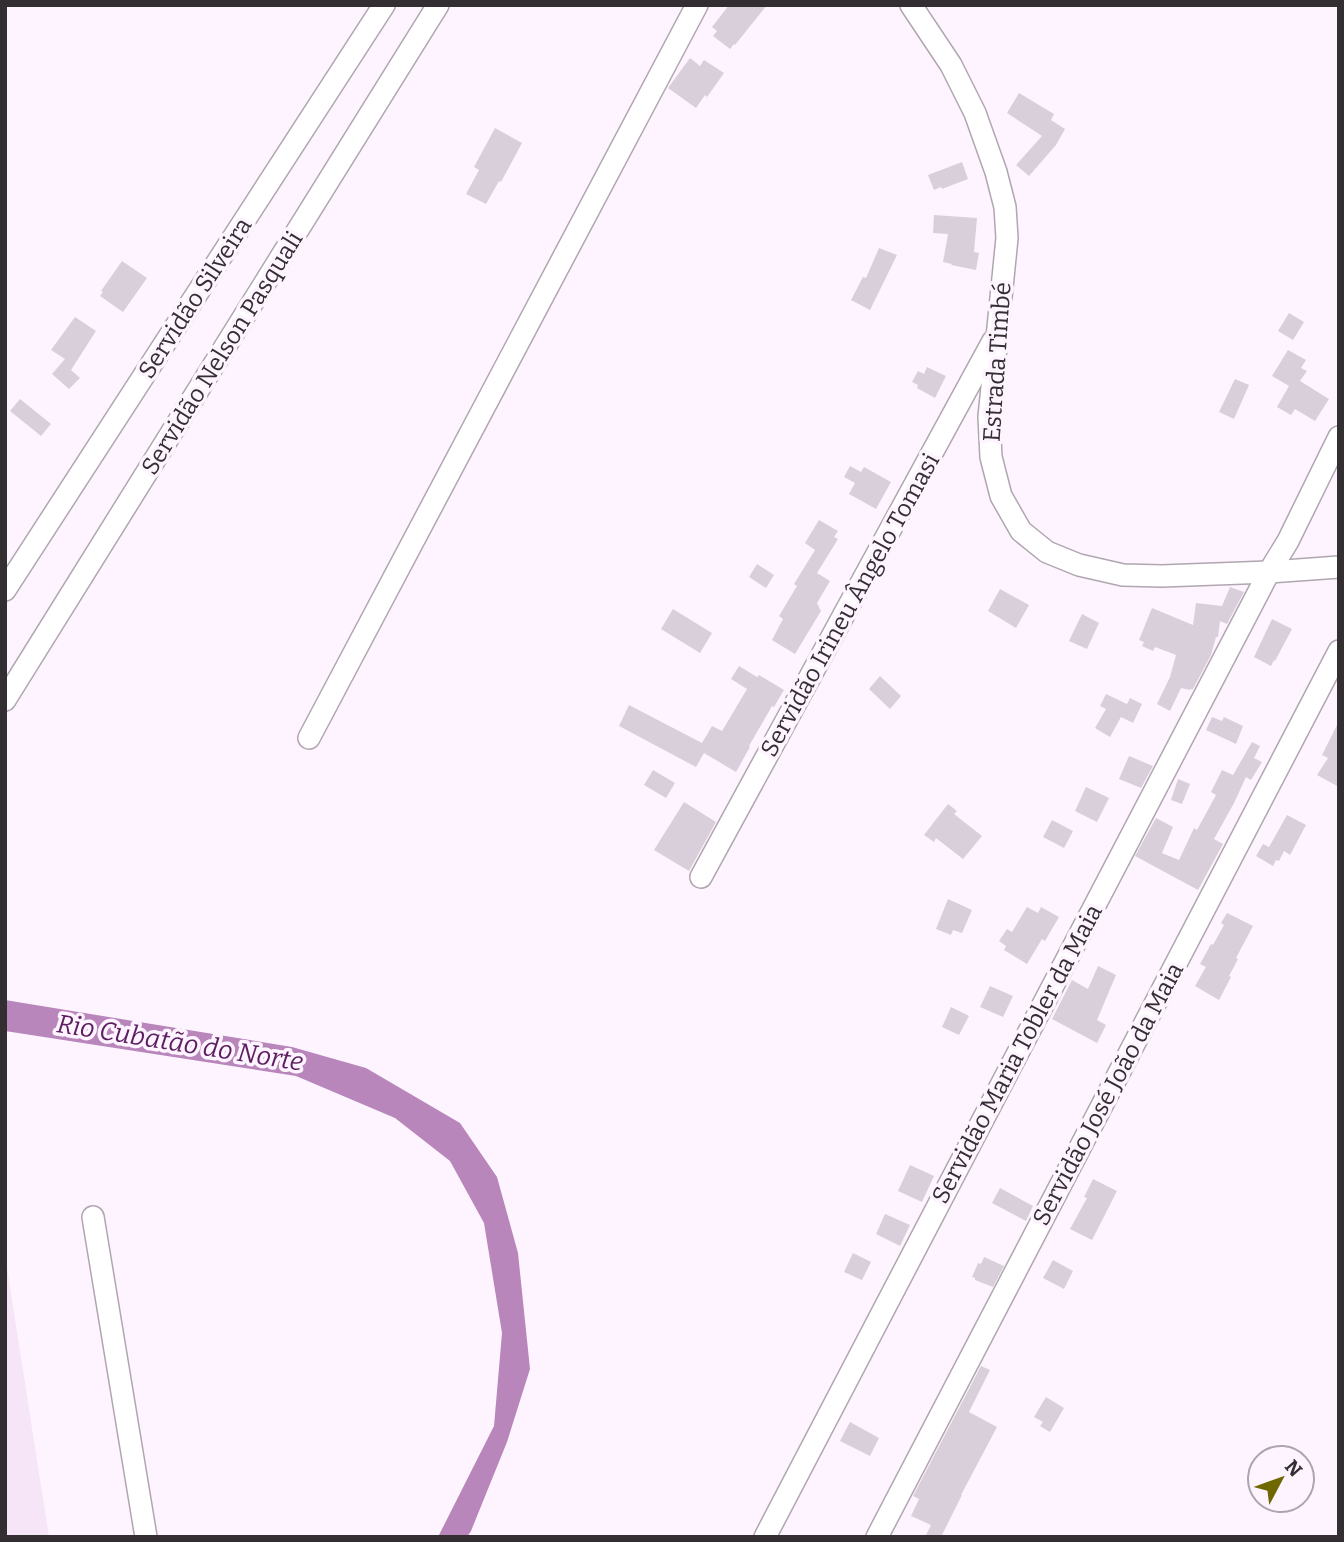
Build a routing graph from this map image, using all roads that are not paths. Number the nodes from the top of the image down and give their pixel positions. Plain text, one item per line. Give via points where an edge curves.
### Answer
1 (384, 5) edge
2 (438, 5) edge
3 (696, 5) edge
4 (911, 5) edge
5 (998, 332) junction
6 (1339, 437) edge
7 (1337, 562) edge
8 (1269, 572) junction
9 (5, 590) edge
10 (1339, 651) edge
11 (5, 700) edge
12 (309, 738) dead end
13 (701, 877) dead end
14 (93, 1217) dead end
15 (146, 1537) edge
16 (765, 1537) edge
17 (877, 1537) edge

1 - 9 street, Servidão Silveira
2 - 11 street, Servidão Nelson Pasquali
3 - 12 street
4 - 5 street, Estrada Timbé via 951,65 975,113 996,172 1007,238
5 - 8 street, Estrada Timbé via 989,418 991,457 1001,496 1021,531 1047,552 1123,575
5 - 13 street, Servidão Irineu Ângelo Tomasi
6 - 8 street, Servidão Maria Tobler da Maia
7 - 8 street, Estrada Timbé
8 - 16 street, Servidão Maria Tobler da Maia
10 - 17 street, Servidão José João da Maia
14 - 15 street

